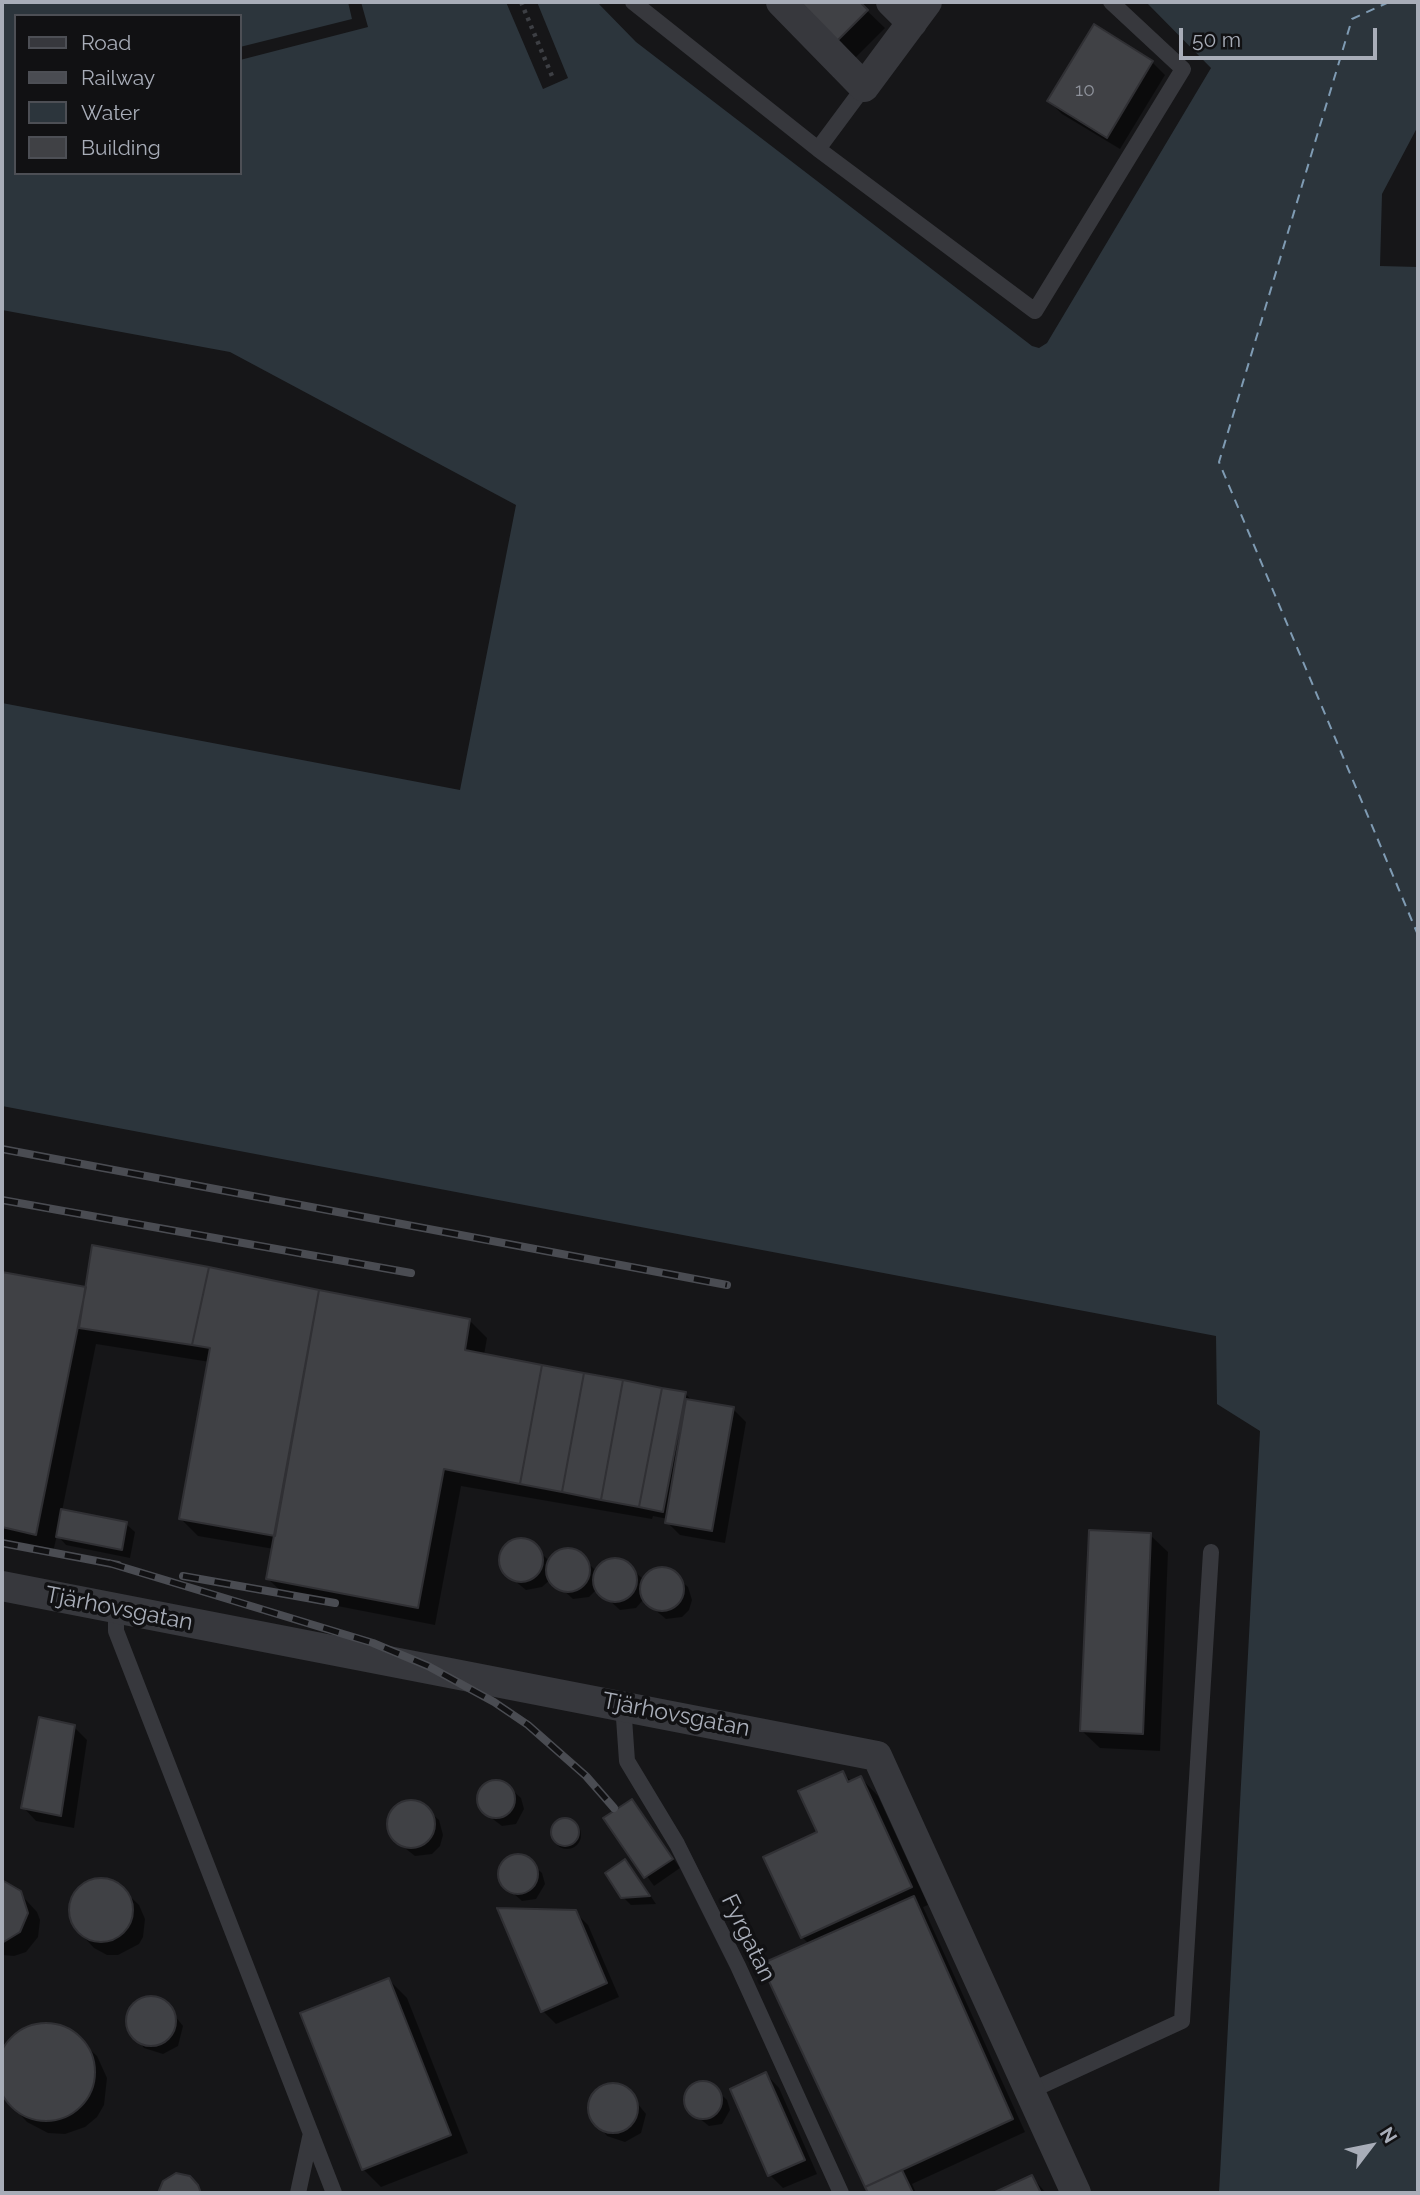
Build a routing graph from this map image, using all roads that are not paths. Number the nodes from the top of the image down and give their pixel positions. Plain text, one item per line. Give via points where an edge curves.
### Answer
1 (633, 2) edge
2 (781, 2) edge
3 (891, 2) edge
4 (1111, 2) edge
5 (919, 12) edge
6 (864, 87) junction
7 (818, 149) junction
8 (1211, 1552) dead end
9 (2, 1586) edge
10 (116, 1608) junction
11 (623, 1704) junction
12 (1030, 2091) junction
13 (311, 2133) junction
14 (298, 2193) edge
15 (334, 2193) edge
16 (841, 2193) edge
17 (1076, 2193) edge

1 - 7 lane
2 - 6 street
3 - 5 street
4 - 7 lane via 1183,69 1035,312
5 - 6 street
6 - 7 lane
8 - 12 lane via 1182,2021
9 - 10 street, Tjärhovsgatan
10 - 11 street, Tjärhovsgatan
10 - 13 lane via 116,1631
11 - 12 street, Tjärhovsgatan via 877,1756
11 - 16 lane, Fyrgatan via 627,1761 677,1844 738,1966
12 - 17 street, Tjärhovsgatan
13 - 14 lane
13 - 15 lane

